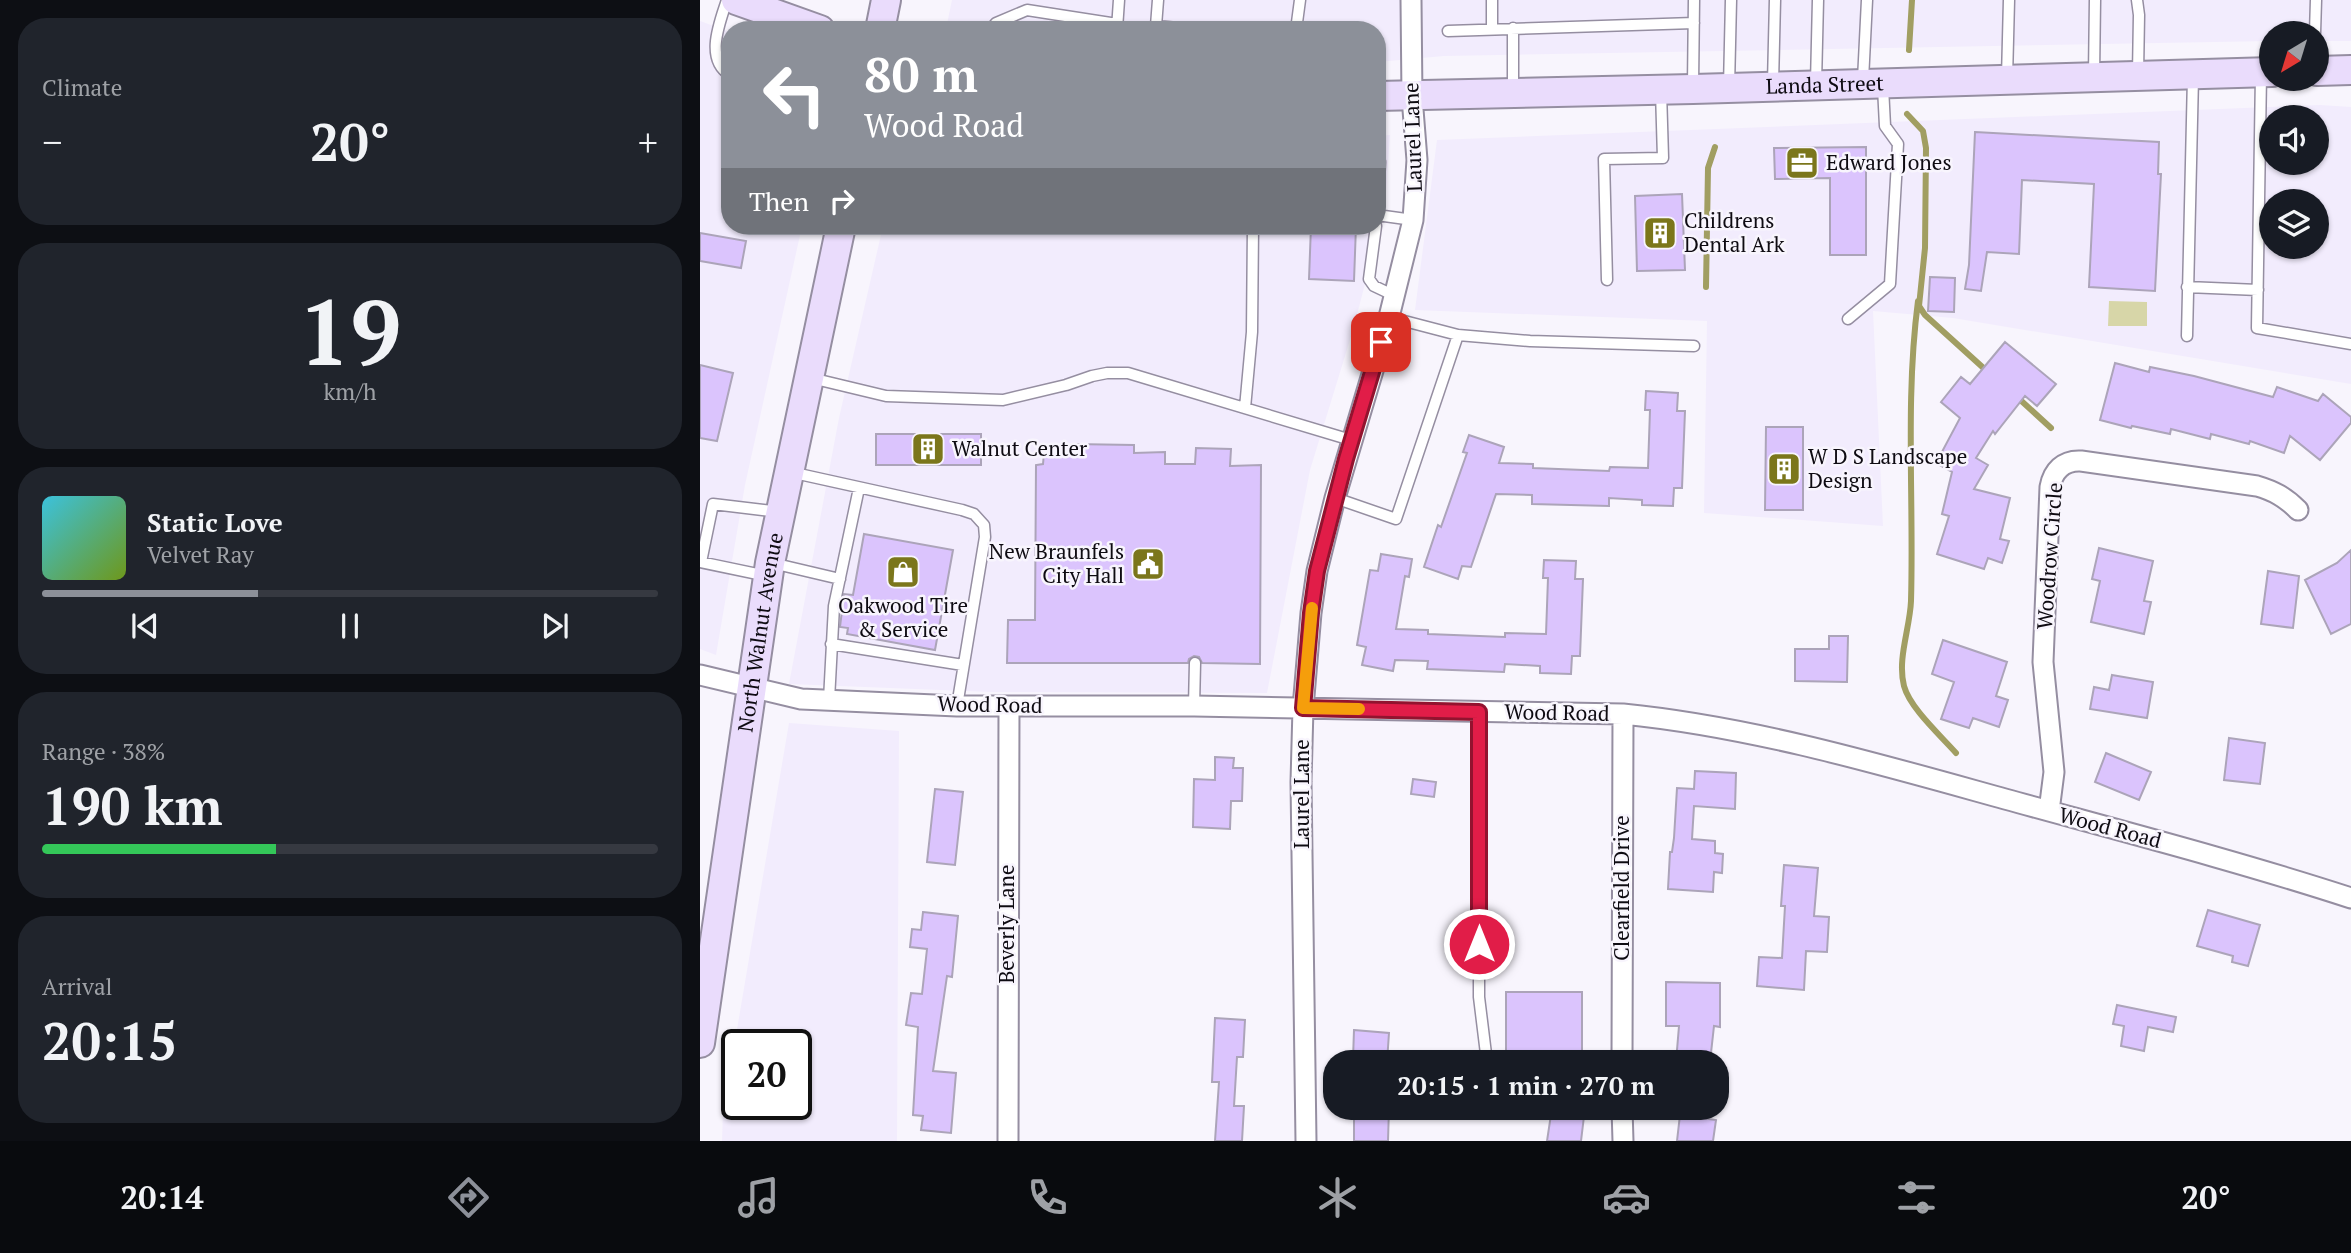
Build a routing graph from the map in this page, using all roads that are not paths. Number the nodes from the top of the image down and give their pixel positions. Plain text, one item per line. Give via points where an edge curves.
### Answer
1 (886, 0) edge
2 (1119, 0) edge
3 (1158, 0) edge
4 (1300, 0) edge
5 (1411, 0) edge
6 (1492, 0) edge
7 (1694, 0) edge
8 (1731, 0) edge
9 (1774, 0) edge
10 (1818, 0) edge
11 (1867, 0) edge
12 (2009, 0) edge
13 (2095, 0) edge
14 (2137, 0) edge
15 (2316, 0) edge
16 (738, 1) edge
17 (724, 21) edge
18 (787, 21) edge
19 (882, 21) edge
20 (1001, 21) edge
21 (1085, 21) edge
22 (1117, 21) edge
23 (1156, 21) edge
24 (1297, 21) edge
25 (2315, 21) edge
26 (1694, 23) junction
27 (721, 25) edge
28 (719, 28) joint
29 (1513, 28) junction
30 (1492, 29) junction
31 (1448, 31) dead end
32 (721, 65) edge
33 (2351, 70) edge
34 (2329, 71) edge
35 (2259, 72) edge
36 (2193, 73) junction
37 (2138, 75) junction
38 (2094, 76) junction
39 (2007, 79) junction
40 (1873, 84) junction
41 (1816, 85) junction
42 (1773, 87) junction
43 (1729, 88) junction
44 (1693, 89) junction
45 (1661, 90) junction
46 (2266, 91) edge
47 (1513, 94) junction
48 (1386, 96) edge
49 (1412, 97) junction
50 (1386, 218) edge
51 (1413, 220) junction
52 (839, 235) edge
53 (1253, 235) edge
54 (1375, 235) edge
55 (1607, 280) dead end
56 (2187, 287) junction
57 (2258, 290) junction
58 (1393, 295) junction
59 (1389, 317) junction
60 (1848, 318) dead end
61 (1458, 335) junction
62 (2188, 336) dead end
63 (2351, 344) edge
64 (1694, 346) dead end
65 (808, 378) junction
66 (1245, 408) junction
67 (1351, 440) junction
68 (789, 472) junction
69 (859, 488) junction
70 (1335, 498) junction
71 (2298, 510) dead end
72 (781, 512) junction
73 (700, 562) edge
74 (769, 569) junction
75 (840, 579) junction
76 (831, 644) junction
77 (1195, 663) dead end
78 (963, 665) junction
79 (700, 676) edge
80 (750, 688) junction
81 (829, 700) junction
82 (957, 706) junction
83 (1009, 706) junction
84 (1194, 706) junction
85 (1303, 708) junction
86 (1479, 712) junction
87 (1623, 714) junction
88 (2049, 811) junction
89 (2351, 898) edge
90 (706, 970) edge
91 (700, 1043) edge
92 (1486, 1050) edge
93 (1622, 1050) edge
94 (1622, 1120) edge
95 (1008, 1141) edge
96 (1306, 1141) edge
97 (1623, 1141) edge

1 - 19 main road
2 - 22 lane
3 - 23 lane
4 - 24 lane
5 - 49 street, Laurel Lane
6 - 30 lane
7 - 26 lane
8 - 43 lane
9 - 42 lane
10 - 41 lane
11 - 40 lane
12 - 39 lane
13 - 38 lane
14 - 37 lane
15 - 25 lane
16 - 17 lane
16 - 18 main road
20 - 21 lane via 1027,10
26 - 29 lane
26 - 44 lane
27 - 28 lane
28 - 32 lane via 715,42
29 - 30 lane
29 - 47 lane
30 - 31 lane
33 - 34 main road
35 - 36 main road, Landa Street
36 - 37 main road, Landa Street
36 - 56 lane
37 - 38 main road, Landa Street
38 - 39 main road, Landa Street
39 - 40 main road, Landa Street
40 - 41 main road, Landa Street
40 - 60 lane via 1885,126 1898,144 1890,284
41 - 42 main road, Landa Street
42 - 43 main road, Landa Street
43 - 44 main road, Landa Street
44 - 45 main road, Landa Street
45 - 47 main road, Landa Street
45 - 55 lane via 1663,158 1604,159
46 - 57 lane
47 - 49 main road, Landa Street
48 - 49 main road, Landa Street
49 - 51 street, Laurel Lane via 1418,160
50 - 51 lane
51 - 58 street, Laurel Lane
52 - 65 main road, North Walnut Avenue
53 - 66 lane via 1252,332
54 - 58 lane via 1369,279
56 - 57 lane
56 - 62 lane
57 - 63 lane via 2257,328
58 - 59 street, Laurel Lane
59 - 61 lane
59 - 67 street, Laurel Lane
61 - 64 lane
61 - 70 lane via 1396,519
65 - 66 lane via 886,396 1003,400 1092,376 1128,373
65 - 68 main road, North Walnut Avenue
66 - 67 lane
67 - 70 street, Laurel Lane
68 - 69 lane
68 - 72 main road, North Walnut Avenue
69 - 75 lane
69 - 78 lane via 969,511 984,525
70 - 85 street, Laurel Lane via 1317,571
71 - 88 street, Woodrow Circle via 2286,498 2257,486 2081,460 2054,473 2043,662 2054,772
72 - 73 lane via 713,504
72 - 74 main road, North Walnut Avenue
73 - 74 lane
74 - 75 lane
74 - 80 main road, North Walnut Avenue
75 - 76 lane
76 - 78 lane
76 - 81 lane
77 - 84 lane
78 - 82 lane
79 - 80 street, Wood Road
80 - 81 street, Wood Road
80 - 90 main road, North Walnut Avenue
81 - 82 street, Wood Road
82 - 83 street, Wood Road
83 - 84 street, Wood Road
83 - 95 street, Beverly Lane
84 - 85 street, Wood Road
85 - 86 street, Wood Road
85 - 96 street, Laurel Lane
86 - 87 street, Wood Road
86 - 92 lane via 1479,997
87 - 88 street, Wood Road via 1781,740
87 - 93 street, Clearfield Drive
88 - 89 street, Wood Road
90 - 91 main road, North Walnut Avenue
94 - 97 street

